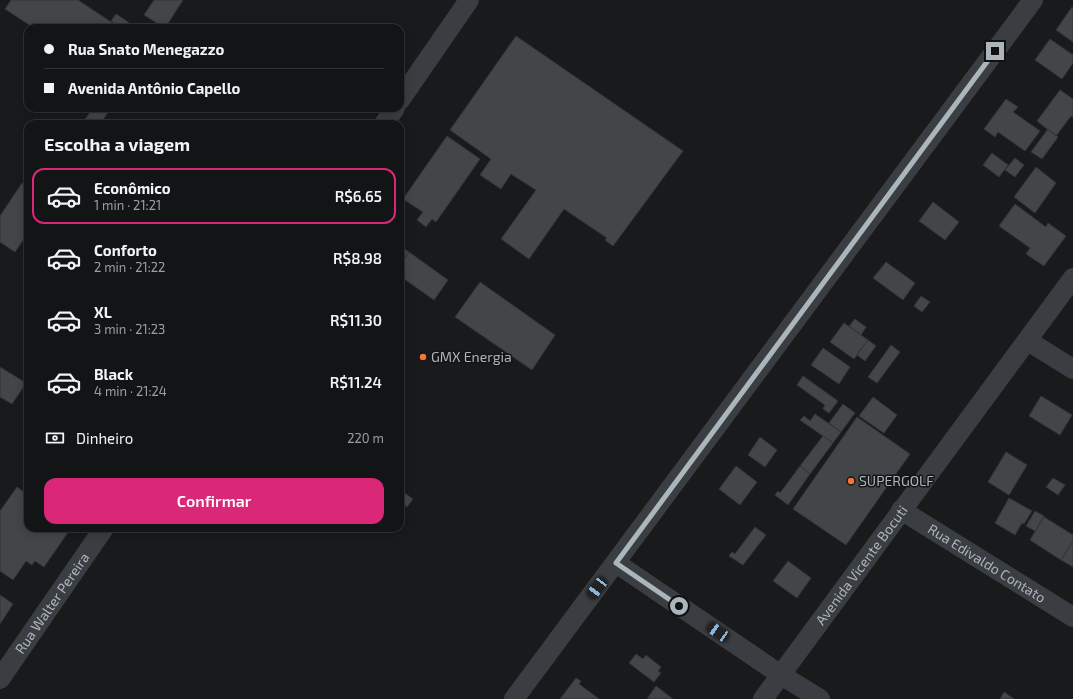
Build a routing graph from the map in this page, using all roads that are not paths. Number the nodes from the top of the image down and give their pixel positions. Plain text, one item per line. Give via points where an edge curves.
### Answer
1 (469, 0) edge
2 (1033, 0) edge
3 (404, 94) edge
4 (1073, 278) edge
5 (1028, 341) junction
6 (1073, 369) edge
7 (901, 510) junction
8 (101, 532) edge
9 (616, 563) junction
10 (1073, 617) edge
11 (781, 675) junction
12 (0, 679) edge
13 (514, 699) edge
14 (763, 699) edge
15 (820, 699) edge

1 - 3 street
2 - 9 street
4 - 5 street, Avenida Vicente Bocuti
5 - 6 street
5 - 7 street, Avenida Vicente Bocuti
7 - 10 street, Rua Edivaldo Contato
7 - 11 street, Avenida Vicente Bocuti
8 - 12 street, Rua Walter Pereira
9 - 11 street
9 - 13 street
11 - 14 street, Avenida Vicente Bocuti
11 - 15 street

